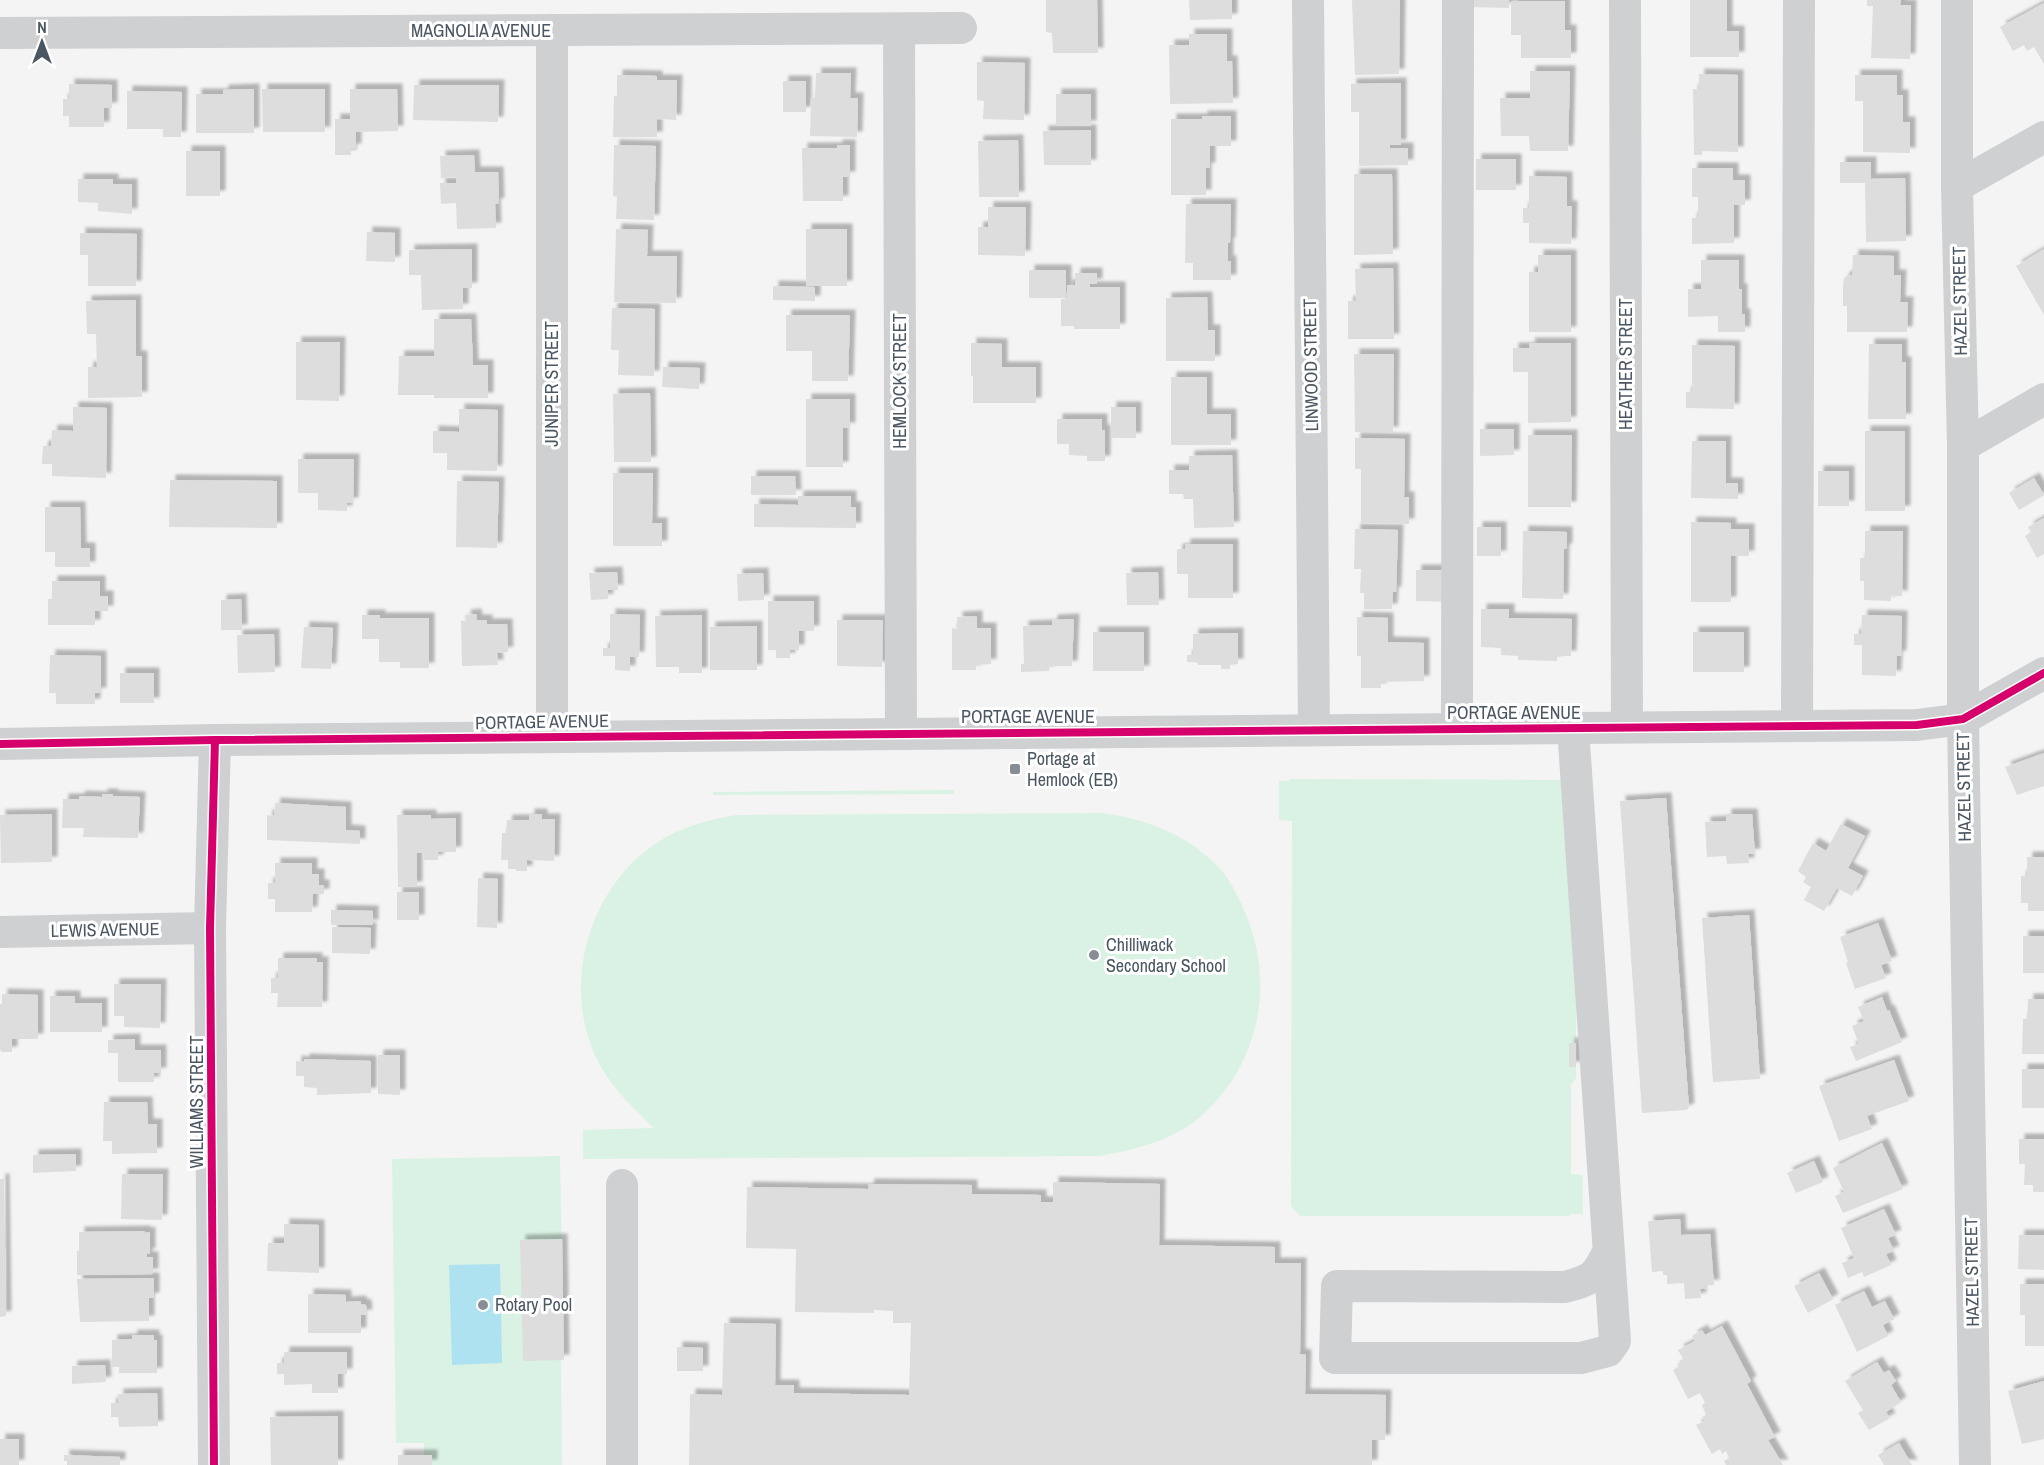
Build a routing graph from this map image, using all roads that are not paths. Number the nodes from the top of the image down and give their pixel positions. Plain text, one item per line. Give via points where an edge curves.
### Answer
1 (1308, 0) edge
2 (1458, 0) edge
3 (1625, 0) edge
4 (1799, 0) edge
5 (1957, 0) edge
6 (961, 28) dead end
7 (899, 29) junction
8 (552, 30) junction
9 (0, 33) edge
10 (2044, 137) edge
11 (1957, 186) junction
12 (2044, 399) edge
13 (1963, 446) junction
14 (2044, 673) edge
15 (1962, 719) junction
16 (1797, 726) junction
17 (1628, 727) junction
18 (1574, 728) junction
19 (1457, 729) junction
20 (1314, 730) junction
21 (901, 734) junction
22 (552, 737) junction
23 (214, 740) junction
24 (0, 744) edge
25 (210, 928) junction
26 (0, 932) edge
27 (622, 1185) dead end
28 (1608, 1252) junction
29 (214, 1465) edge
30 (622, 1465) edge
31 (1975, 1465) edge

1 - 20 street, LINWOOD STREET
2 - 19 street
3 - 17 street, HEATHER STREET
4 - 16 street
5 - 11 street, HAZEL STREET
6 - 7 street, MAGNOLIA AVENUE
7 - 8 street, MAGNOLIA AVENUE
7 - 21 street, HEMLOCK STREET
8 - 9 street, MAGNOLIA AVENUE
8 - 22 street, JUNIPER STREET
10 - 11 street
11 - 13 street, HAZEL STREET
12 - 13 street
13 - 15 street, HAZEL STREET
14 - 15 street, PORTAGE AVENUE
15 - 16 street, PORTAGE AVENUE via 1917,725
15 - 31 street, HAZEL STREET
16 - 17 street, PORTAGE AVENUE
17 - 18 street, PORTAGE AVENUE
18 - 19 street, PORTAGE AVENUE
18 - 28 street
19 - 20 street, PORTAGE AVENUE
20 - 21 street, PORTAGE AVENUE
21 - 22 street, PORTAGE AVENUE
22 - 23 street, PORTAGE AVENUE
23 - 24 street, PORTAGE AVENUE
23 - 25 street, WILLIAMS STREET
25 - 26 street, LEWIS AVENUE
25 - 29 street, WILLIAMS STREET
27 - 30 street
28 - 28 street via 1615,1341 1608,1351 1581,1358 1335,1358 1337,1286 1564,1287 1589,1280

